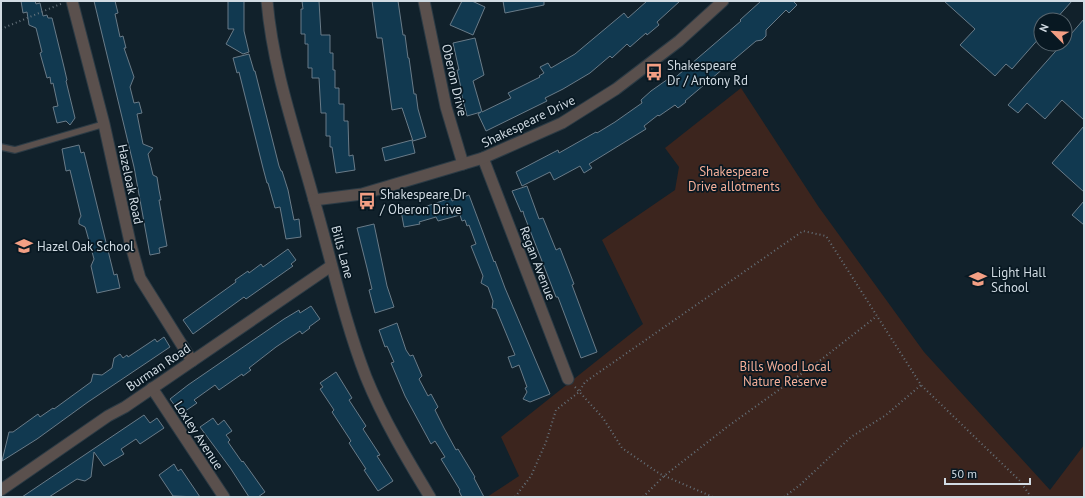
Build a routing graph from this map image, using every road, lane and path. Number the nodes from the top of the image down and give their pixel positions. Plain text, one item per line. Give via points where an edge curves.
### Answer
1 (68, 1) edge
2 (72, 1) edge
3 (267, 1) edge
4 (424, 1) edge
5 (723, 1) edge
6 (1, 29) edge
7 (104, 124) junction
8 (1, 147) edge
9 (482, 158) junction
10 (463, 164) junction
11 (314, 200) junction
12 (331, 266) junction
13 (877, 316) junction
14 (192, 361) junction
15 (568, 379) joint
16 (921, 385) junction
17 (152, 388) junction
18 (579, 392) junction
19 (664, 476) junction
20 (1, 490) edge
21 (224, 497) edge
22 (430, 497) edge
23 (515, 497) edge
24 (643, 497) edge
25 (713, 497) edge
26 (784, 497) edge
27 (1031, 497) edge

1 - 6 path
2 - 7 street, Hazeloak Road
3 - 11 street, Bills Lane via 268,19 287,110
4 - 10 street, Oberon Drive via 446,107
5 - 9 street, Shakespeare Drive via 679,41 616,90 562,123
7 - 8 lane via 15,150
7 - 14 street, Hazeloak Road via 140,278
9 - 10 street, Shakespeare Drive
9 - 15 street, Regan Avenue
10 - 11 street, Shakespeare Drive via 362,194
11 - 12 street, Bills Lane
12 - 14 street, Burman Road
12 - 22 street, Bills Lane via 350,331 376,400
13 - 16 path
13 - 18 path via 826,236 804,231 612,363 586,382
13 - 19 path via 822,360 727,427
14 - 17 street, Burman Road
15 - 18 path
16 - 26 path via 886,415 850,437
16 - 27 path via 1020,481
17 - 20 street, Burman Road
17 - 21 street, Loxley Avenue
18 - 19 path via 602,418 622,448
18 - 23 path via 556,410 531,476
19 - 24 path
19 - 25 path

